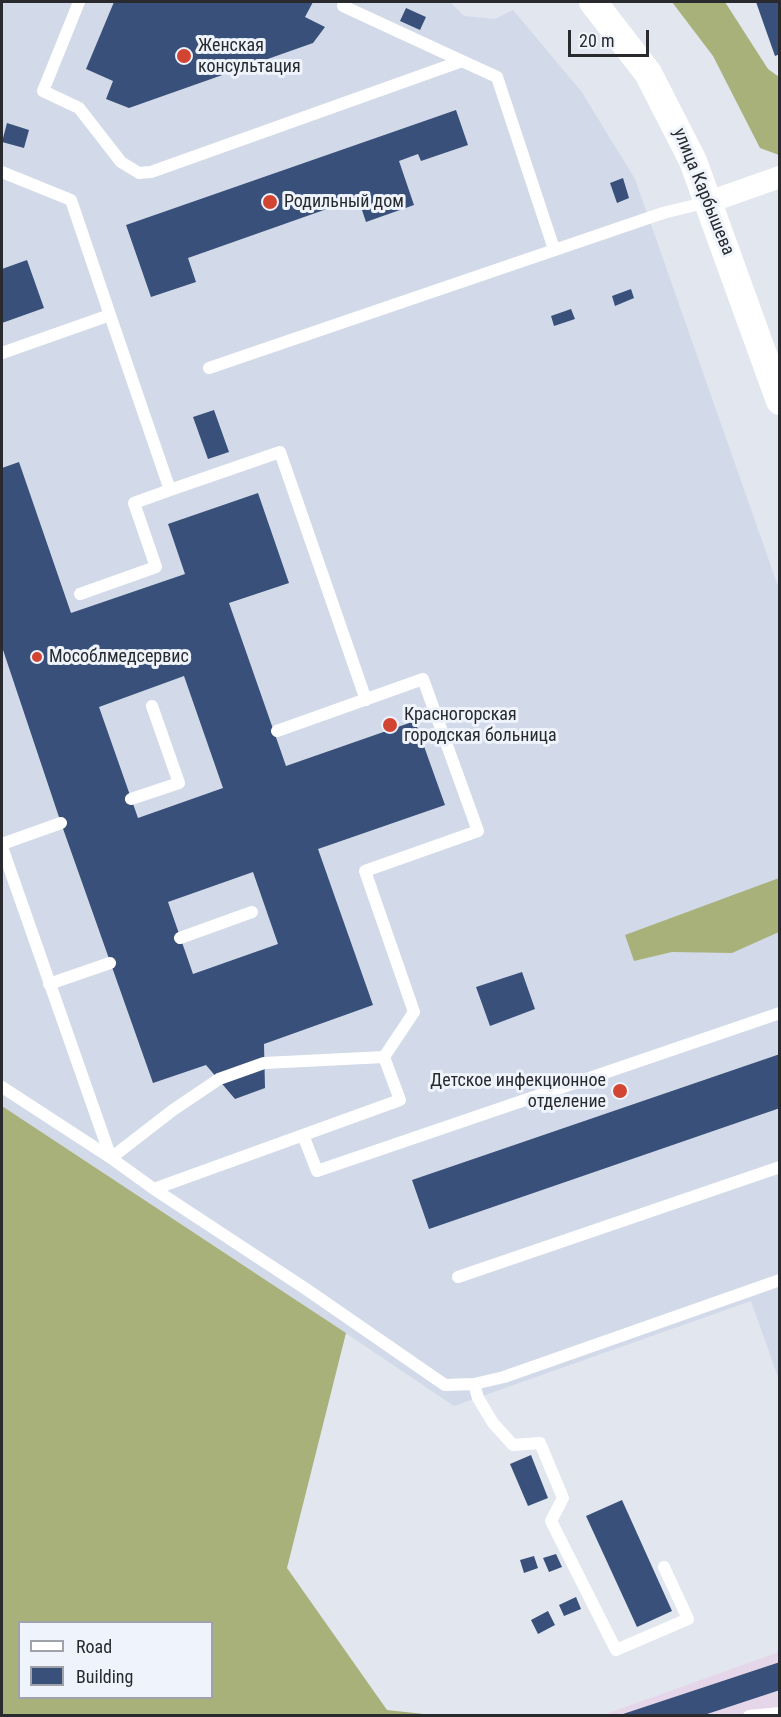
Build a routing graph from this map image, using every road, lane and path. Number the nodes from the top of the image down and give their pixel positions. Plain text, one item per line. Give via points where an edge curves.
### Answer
1 (79, 2) edge
2 (593, 2) edge
3 (343, 6) dead end
4 (462, 61) junction
5 (2, 172) edge
6 (780, 177) edge
7 (709, 202) junction
8 (554, 249) junction
9 (110, 315) junction
10 (2, 353) edge
11 (209, 368) dead end
12 (780, 401) edge
13 (170, 490) junction
14 (80, 594) dead end
15 (366, 699) junction
16 (152, 706) dead end
17 (277, 731) dead end
18 (131, 799) dead end
19 (61, 823) dead end
20 (2, 845) edge
21 (252, 912) dead end
22 (180, 938) dead end
23 (110, 963) dead end
24 (49, 984) junction
25 (780, 1013) edge
26 (384, 1057) junction
27 (2, 1087) edge
28 (303, 1136) junction
29 (111, 1158) junction
30 (780, 1167) edge
31 (154, 1189) junction
32 (458, 1277) dead end
33 (780, 1280) edge
34 (474, 1384) junction
35 (664, 1567) dead end
36 (780, 1713) edge
37 (749, 1716) edge

1 - 4 lane via 43,91 80,108 122,162 139,172 151,172
2 - 7 street, улица Карбышева via 648,73 693,161
3 - 4 lane
4 - 8 lane via 497,77
5 - 9 lane via 71,200
6 - 7 street
7 - 8 lane
7 - 12 street, улица Карбышева
8 - 11 lane
9 - 10 lane
9 - 13 lane
13 - 14 lane via 134,503 156,567
13 - 15 lane via 280,452
15 - 17 lane
15 - 26 lane via 423,679 478,831 365,871 414,1012
16 - 18 lane via 179,783
19 - 20 lane
20 - 24 lane
21 - 22 lane
23 - 24 lane
24 - 29 lane
25 - 28 lane via 316,1171
26 - 28 lane via 400,1100
26 - 29 lane via 264,1063 219,1079
27 - 29 lane
28 - 31 lane
29 - 31 lane
30 - 32 lane
31 - 34 lane via 445,1385
33 - 34 lane via 504,1377
34 - 35 lane via 493,1423 513,1445 540,1443 563,1498 551,1521 616,1650 688,1619
36 - 37 lane

